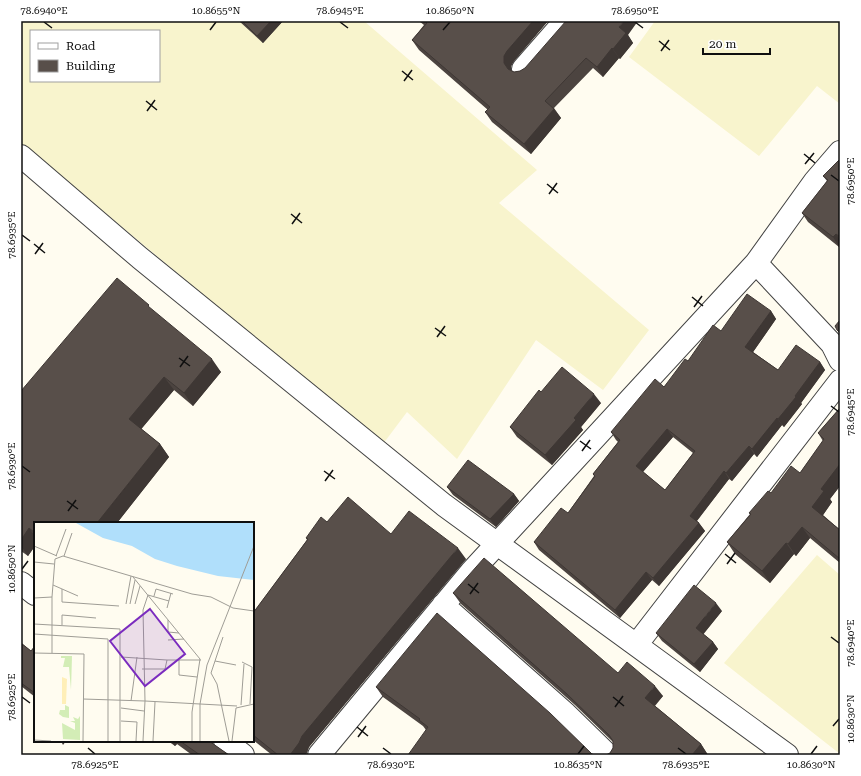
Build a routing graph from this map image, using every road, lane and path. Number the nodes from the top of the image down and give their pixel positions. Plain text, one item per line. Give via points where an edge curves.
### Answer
1 (565, 21) edge
2 (523, 69) edge
3 (840, 152) edge
4 (21, 156) edge
5 (756, 263) junction
6 (840, 360) edge
7 (840, 381) edge
8 (497, 543) junction
9 (21, 583) edge
10 (34, 593) edge
11 (443, 605) junction
12 (637, 644) junction
13 (226, 742) edge
14 (243, 755) edge
15 (319, 755) edge
16 (608, 755) edge
17 (787, 755) edge

1 - 2 street
3 - 5 street via 815,181
4 - 8 street via 140,258 444,505
5 - 6 street via 832,344
5 - 8 street
7 - 12 street
8 - 11 street
8 - 12 street
9 - 10 street
11 - 15 street
11 - 16 street via 566,714
12 - 17 street
13 - 14 street

